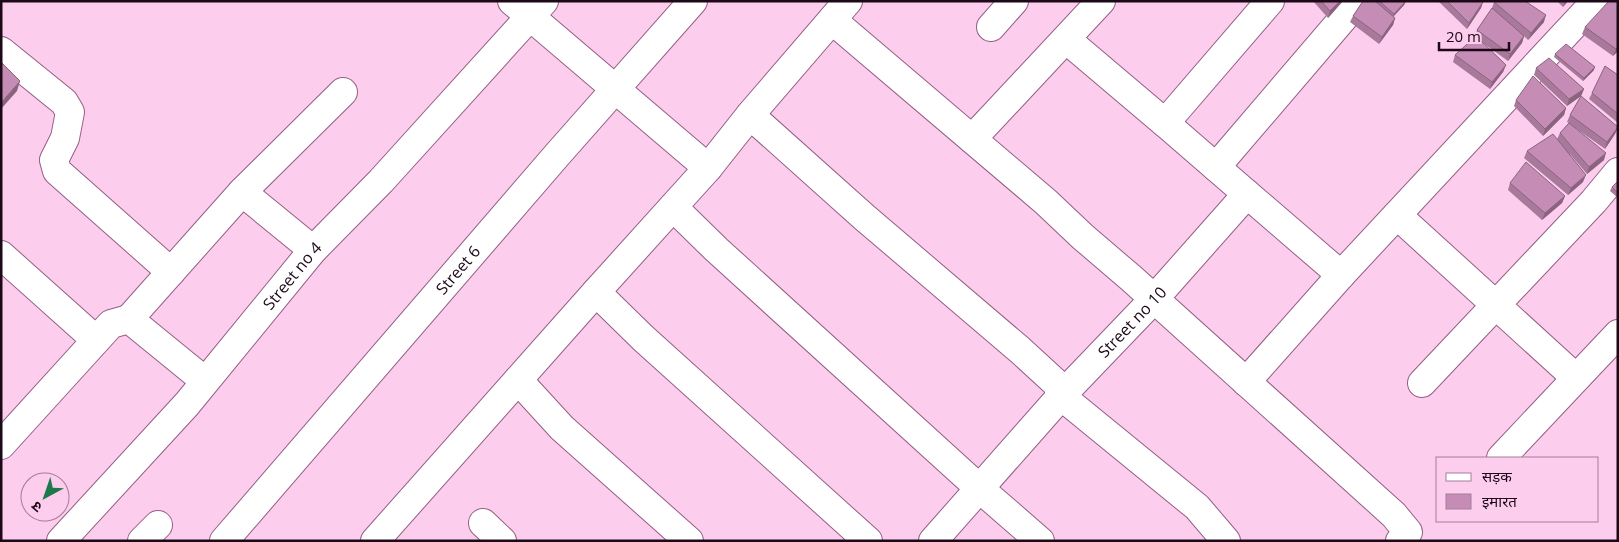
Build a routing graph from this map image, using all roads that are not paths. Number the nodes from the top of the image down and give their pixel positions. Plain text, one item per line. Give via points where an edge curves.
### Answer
1 (693, 1) edge
2 (1014, 1) edge
3 (1102, 1) edge
4 (1270, 1) edge
5 (1358, 1) edge
6 (1596, 1) edge
7 (529, 6) edge
8 (840, 11) edge
9 (991, 27) dead end
10 (1067, 40) junction
11 (1, 51) edge
12 (616, 89) junction
13 (343, 92) dead end
14 (750, 115) junction
15 (1165, 123) junction
16 (972, 139) junction
17 (1216, 167) junction
18 (708, 168) junction
19 (1618, 172) edge
20 (242, 192) junction
21 (1248, 194) junction
22 (673, 207) junction
23 (1397, 215) junction
24 (313, 250) junction
25 (1, 255) edge
26 (171, 272) junction
27 (1341, 275) junction
28 (596, 292) junction
29 (1154, 298) junction
30 (1496, 305) junction
31 (129, 319) junction
32 (1618, 334) edge
33 (96, 340) junction
34 (1576, 378) junction
35 (518, 380) junction
36 (205, 381) junction
37 (1246, 382) junction
38 (1422, 383) dead end
39 (1061, 396) junction
40 (1, 445) edge
41 (1502, 457) edge
42 (979, 488) junction
43 (61, 541) edge
44 (224, 541) edge
45 (375, 541) edge
46 (689, 541) edge
47 (868, 541) edge
48 (933, 541) edge
49 (1040, 541) edge
50 (1226, 541) edge
51 (1400, 541) edge

1 - 12 street, Street 6
2 - 9 street
3 - 10 street
4 - 15 street
5 - 17 street
6 - 23 street
7 - 12 street
7 - 24 street, Street no 4 via 381,181
8 - 14 street
8 - 16 street
10 - 15 street
10 - 16 street
11 - 26 street via 64,102 70,112 65,138 54,160 57,171
12 - 18 street
12 - 44 street, Street 6
13 - 20 street
14 - 18 street
14 - 39 street via 1020,350 1057,384
15 - 17 street
16 - 29 street
17 - 21 street
18 - 22 street
19 - 30 street
20 - 24 street
20 - 26 street
21 - 27 street
21 - 29 street, Street no 10
22 - 28 street
22 - 42 street
23 - 27 street
23 - 30 street
24 - 36 street, Street no 4
25 - 33 street
26 - 31 street
27 - 37 street
28 - 35 street
28 - 47 street
29 - 37 street
29 - 39 street, Street no 10
30 - 34 street
30 - 38 street
31 - 33 street via 111,324
31 - 36 street
32 - 34 street
33 - 40 street
34 - 41 street
35 - 45 street
35 - 46 street via 562,428
36 - 43 street, Street no 4
37 - 51 street via 1394,515 1408,532
39 - 42 street, Street no 10
39 - 50 street via 1197,507
42 - 48 street, Street no 10
42 - 49 street

